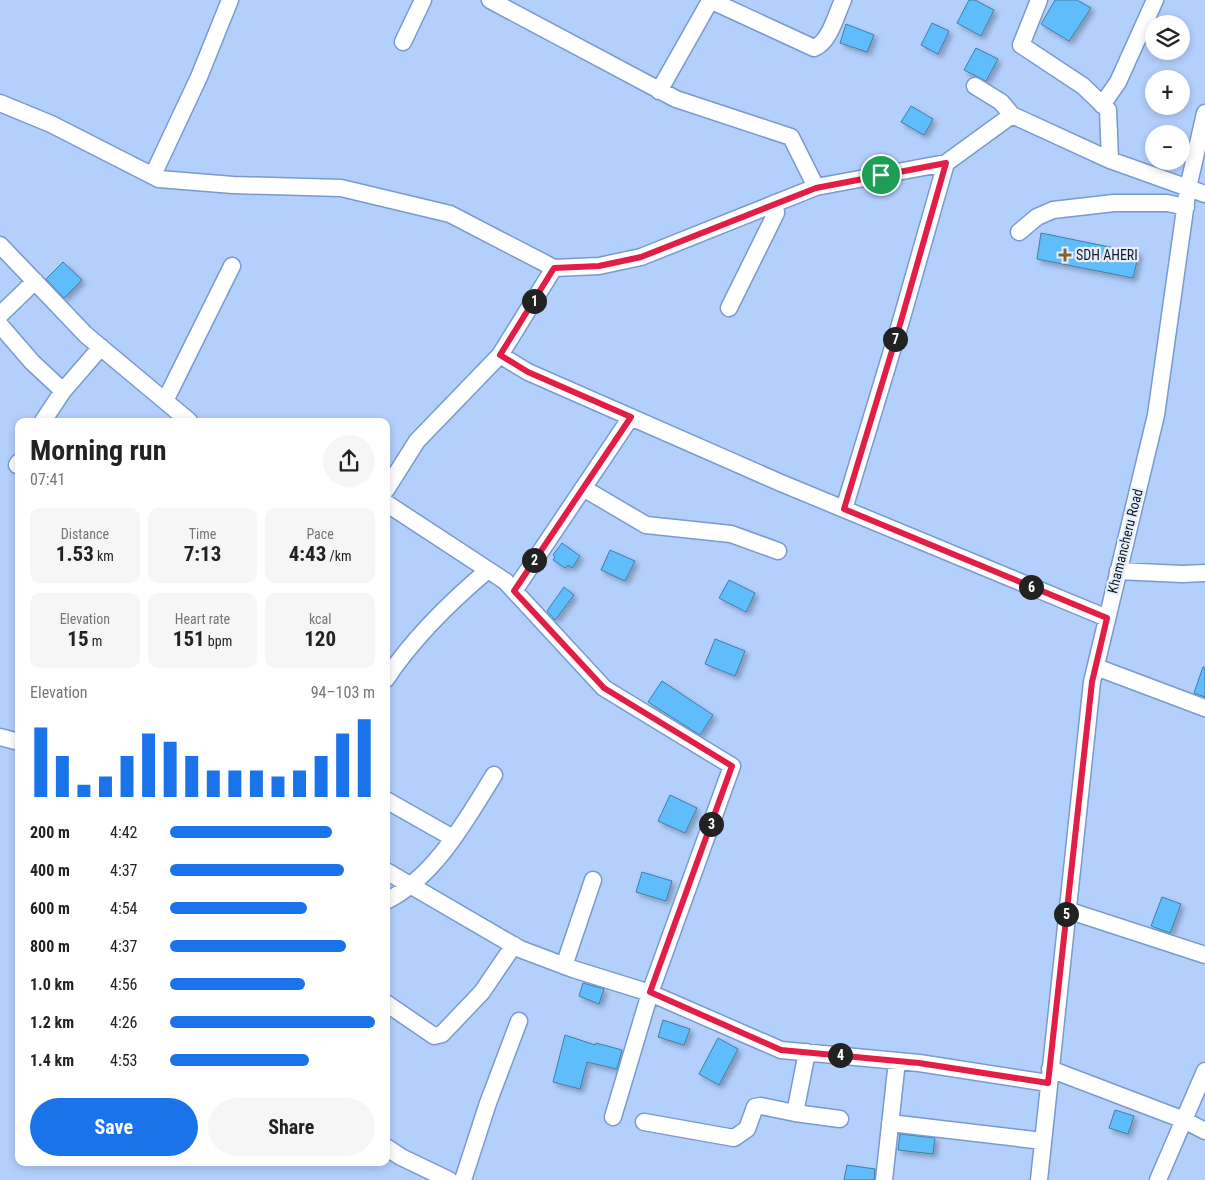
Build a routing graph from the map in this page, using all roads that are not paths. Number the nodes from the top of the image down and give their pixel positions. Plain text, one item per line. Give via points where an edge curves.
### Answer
1 (230, 0) edge
2 (423, 0) edge
3 (490, 0) edge
4 (710, 0) edge
5 (843, 0) edge
6 (1040, 0) edge
7 (1155, 0) edge
8 (403, 42) dead end
9 (975, 86) dead end
10 (659, 90) junction
11 (0, 103) edge
12 (1102, 104) junction
13 (1205, 113) edge
14 (1012, 115) junction
15 (1110, 160) junction
16 (946, 163) junction
17 (153, 176) junction
18 (816, 188) junction
19 (1188, 188) junction
20 (1205, 194) edge
21 (775, 203) junction
22 (1186, 207) junction
23 (1019, 232) dead end
24 (0, 245) edge
25 (232, 266) dead end
26 (554, 268) junction
27 (35, 281) junction
28 (729, 308) dead end
29 (0, 315) edge
30 (0, 325) edge
31 (101, 347) junction
32 (500, 355) junction
33 (63, 390) junction
34 (165, 401) junction
35 (631, 417) junction
36 (45, 418) edge
37 (186, 418) edge
38 (390, 484) edge
39 (583, 488) junction
40 (390, 506) edge
41 (844, 509) junction
42 (778, 551) dead end
43 (488, 570) junction
44 (1118, 571) junction
45 (1205, 573) edge
46 (514, 591) junction
47 (1107, 618) junction
48 (1096, 667) junction
49 (390, 673) edge
50 (1205, 708) edge
51 (0, 737) edge
52 (15, 741) edge
53 (494, 775) dead end
54 (390, 802) edge
55 (452, 838) junction
56 (390, 873) edge
57 (593, 880) dead end
58 (412, 886) junction
59 (390, 899) edge
60 (1067, 910) junction
61 (514, 946) junction
62 (1205, 955) edge
63 (564, 966) junction
64 (650, 992) junction
65 (390, 1006) edge
66 (519, 1021) dead end
67 (807, 1052) junction
68 (897, 1061) junction
69 (1205, 1071) edge
70 (1049, 1076) junction
71 (796, 1113) junction
72 (613, 1118) dead end
73 (840, 1119) dead end
74 (1184, 1120) junction
75 (644, 1122) dead end
76 (890, 1123) junction
77 (1205, 1131) edge
78 (1043, 1141) junction
79 (390, 1150) edge
80 (449, 1180) edge
81 (463, 1180) edge
82 (884, 1180) edge
83 (1039, 1180) edge
84 (1158, 1180) edge

1 - 17 street via 200,77
2 - 8 street
3 - 10 street
4 - 5 street via 814,48 826,38
4 - 10 street
6 - 12 street via 1021,45 1083,86
7 - 12 street via 1118,82
9 - 14 street via 1002,102
10 - 18 street via 676,100 791,137
11 - 17 street via 51,124
12 - 15 street via 1108,110
13 - 19 street, Khamancheru Road
14 - 15 street
14 - 16 street
15 - 19 street
16 - 18 street
16 - 41 street
17 - 26 street via 233,185 341,188 450,214
18 - 21 street
19 - 20 street
19 - 22 street, Khamancheru Road
21 - 26 street via 641,257 599,266
21 - 28 street via 776,213
22 - 23 street via 1167,203 1114,203 1053,210 1037,217
22 - 44 street, Khamancheru Road via 1156,415
24 - 27 street
25 - 34 street
26 - 32 street
27 - 29 street
27 - 31 street
30 - 33 street via 32,362
31 - 33 street
31 - 34 street
32 - 35 street via 528,372
32 - 38 street via 417,440
33 - 36 street
34 - 37 street
35 - 39 street
35 - 41 street
39 - 42 street via 646,525 722,533
39 - 46 street
40 - 43 street
41 - 47 street
43 - 46 street
43 - 49 street via 426,627
44 - 45 street
44 - 47 street, Khamancheru Road
46 - 64 street via 604,688 732,766
47 - 48 street, Khamancheru Road
48 - 50 street
48 - 60 street, Khamancheru Road
51 - 52 street
53 - 55 street
54 - 55 street
55 - 58 street
56 - 58 street
57 - 63 street
58 - 59 street
58 - 61 street
60 - 62 street
60 - 70 street, Khamancheru Road
61 - 63 street
61 - 65 street via 482,992 442,1034 434,1036
63 - 64 street
64 - 67 street via 781,1050
64 - 72 street
66 - 81 street
67 - 68 street
67 - 71 street
68 - 70 street
68 - 76 street
69 - 74 street
70 - 74 street
70 - 78 street, Khamancheru Road
71 - 73 street
71 - 75 street via 755,1107 747,1129 734,1138
74 - 77 street
74 - 84 street
76 - 78 street
76 - 82 street
78 - 83 street, Khamancheru Road
79 - 80 street

